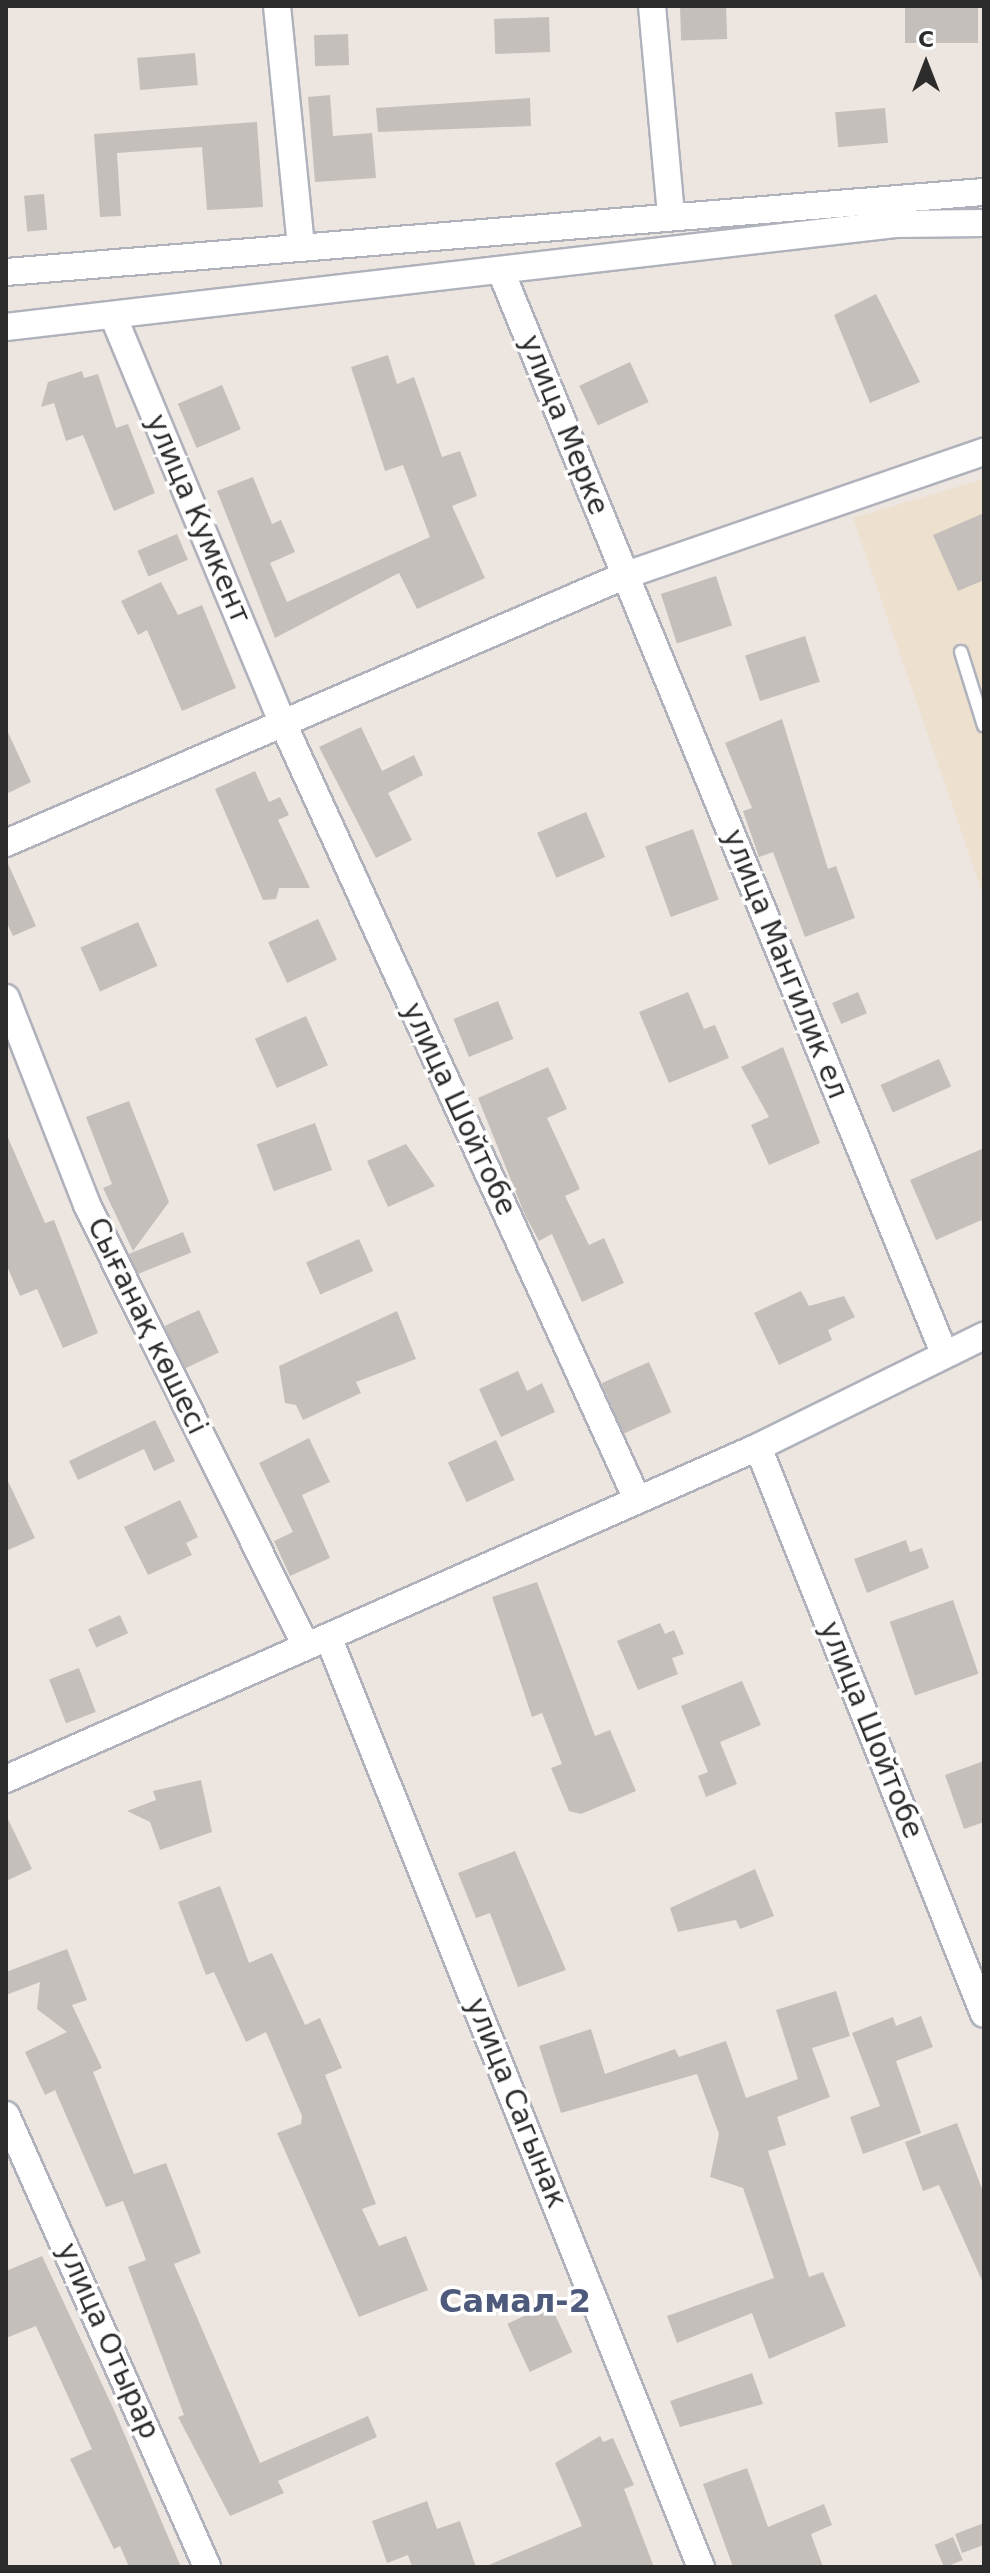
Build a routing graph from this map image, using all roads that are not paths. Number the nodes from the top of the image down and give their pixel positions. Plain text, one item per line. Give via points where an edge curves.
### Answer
1 (277, 6) edge
2 (652, 6) edge
3 (984, 192) edge
4 (671, 214) junction
5 (984, 223) edge
6 (301, 246) junction
7 (6, 272) edge
8 (502, 274) junction
9 (114, 318) junction
10 (6, 327) edge
11 (984, 452) edge
12 (626, 575) junction
13 (961, 652) dead end
14 (281, 719) junction
15 (984, 726) edge
16 (6, 843) edge
17 (6, 998) edge
18 (984, 1336) edge
19 (944, 1353) junction
20 (758, 1447) junction
21 (637, 1499) junction
22 (317, 1643) junction
23 (6, 1779) edge
24 (984, 2014) edge
25 (6, 2115) edge
26 (207, 2567) edge
27 (701, 2567) edge

1 - 6 street
2 - 4 street
3 - 4 street
4 - 6 street
5 - 8 street via 895,224
6 - 7 street
8 - 9 street
8 - 12 street, улица Мерке
9 - 10 street
9 - 14 street, улица Кумкент
11 - 12 street
12 - 14 street
12 - 19 street, улица Мангилик ел
13 - 15 lane
14 - 16 street
14 - 21 street, улица Шойтобе
17 - 22 street, Сығанақ көшесі via 87,1205
18 - 19 street
19 - 20 street
20 - 21 street
20 - 24 street, улица Шойтобе
21 - 22 street
22 - 23 street
22 - 27 street, улица Сагынак
25 - 26 street, улица Отырар

